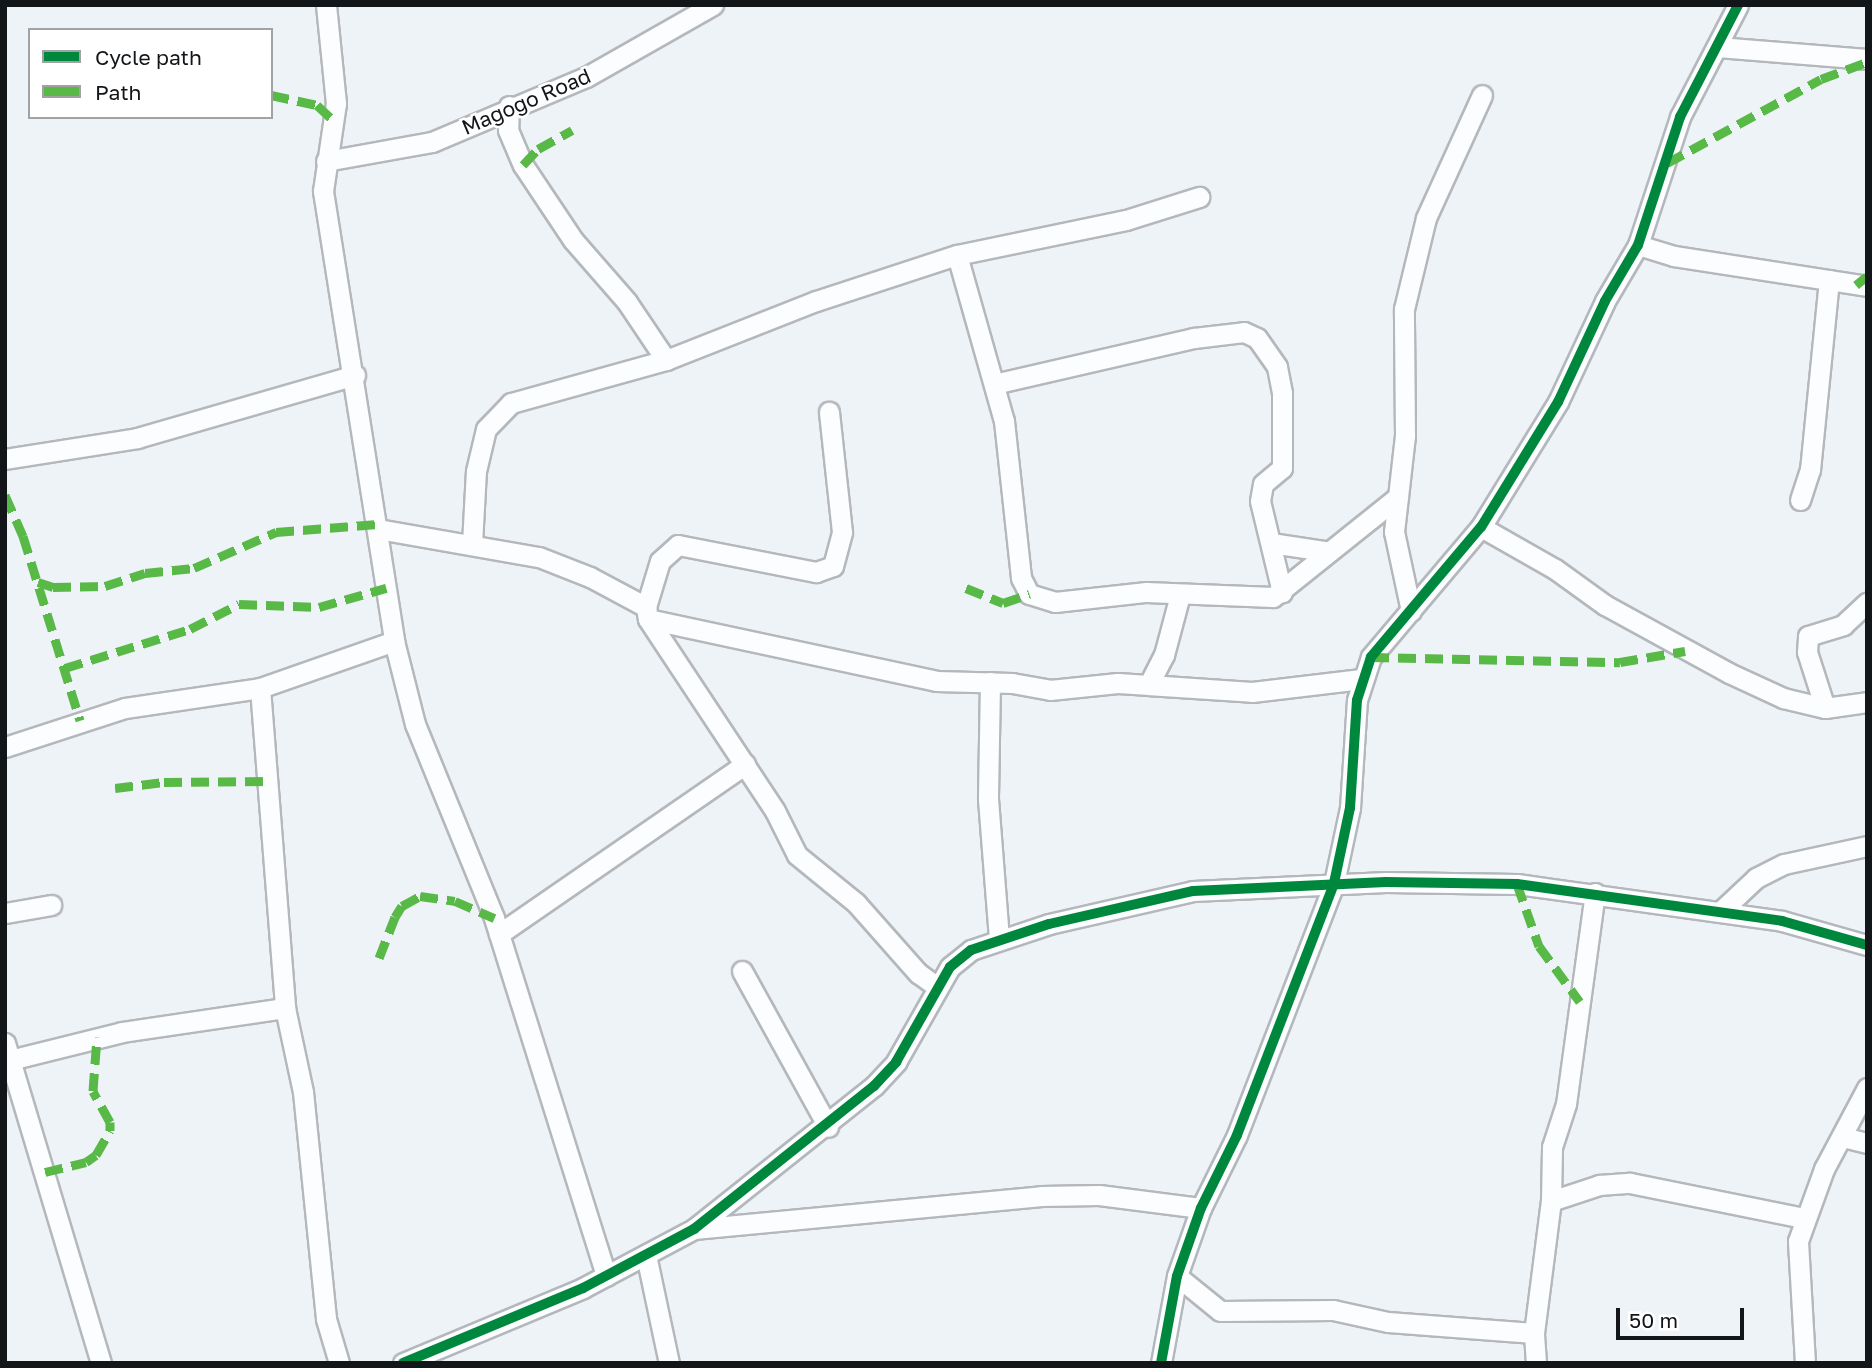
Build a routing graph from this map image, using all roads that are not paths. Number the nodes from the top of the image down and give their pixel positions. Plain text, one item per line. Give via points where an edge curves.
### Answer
1 (326, 5) edge
2 (713, 5) edge
3 (1738, 5) edge
4 (1717, 47) junction
5 (1867, 59) edge
6 (1482, 95) dead end
7 (509, 106) junction
8 (326, 161) junction
9 (1199, 197) dead end
10 (1638, 245) junction
11 (957, 256) junction
12 (1829, 279) junction
13 (1867, 286) edge
14 (666, 360) junction
15 (355, 375) junction
16 (994, 384) junction
17 (829, 412) dead end
18 (5, 459) edge
19 (1398, 497) junction
20 (1800, 500) dead end
21 (1481, 527) junction
22 (378, 529) junction
23 (1271, 543) junction
24 (472, 544) junction
25 (1325, 551) junction
26 (1282, 592) junction
27 (1180, 595) junction
28 (1867, 603) edge
29 (1411, 611) junction
30 (647, 613) junction
31 (394, 641) junction
32 (1361, 680) junction
33 (990, 682) junction
34 (1149, 684) junction
35 (260, 688) junction
36 (1867, 702) edge
37 (1825, 708) junction
38 (5, 747) edge
39 (745, 764) junction
40 (1867, 846) edge
41 (1334, 883) junction
42 (1595, 893) junction
43 (51, 905) dead end
44 (1721, 911) junction
45 (5, 913) edge
46 (499, 934) junction
47 (999, 940) junction
48 (1867, 945) edge
49 (743, 971) dead end
50 (936, 986) junction
51 (285, 1008) junction
52 (7, 1052) edge
53 (1867, 1088) edge
54 (828, 1127) junction
55 (1843, 1137) junction
56 (1867, 1143) edge
57 (1551, 1201) junction
58 (1201, 1208) junction
59 (1804, 1218) junction
60 (694, 1230) junction
61 (646, 1255) junction
62 (606, 1276) junction
63 (1177, 1276) junction
64 (1534, 1333) junction
65 (101, 1363) edge
66 (340, 1363) edge
67 (403, 1363) edge
68 (669, 1363) edge
69 (1161, 1363) edge
70 (1536, 1363) edge
71 (1805, 1363) edge

1 - 8 street via 335,103
2 - 7 street, Magogo Road via 635,52
3 - 4 street
4 - 5 street
4 - 10 street via 1680,117
6 - 19 street via 1426,218 1404,309 1405,436
7 - 8 street, Magogo Road via 432,142
7 - 14 street via 508,131 523,165 573,240 627,302
8 - 15 street via 327,225
9 - 11 street via 1125,220
10 - 12 street via 1674,256
10 - 21 street via 1605,301 1558,402
11 - 14 street via 816,301
11 - 16 street
12 - 13 street
12 - 20 street via 1810,470
14 - 24 street via 539,392 499,411 486,429 475,471
15 - 18 street via 137,438
15 - 22 street
16 - 23 street via 1194,338 1244,332 1257,338 1277,368 1285,428 1282,468 1260,491
16 - 27 street via 1011,458 1021,578 1029,594 1055,602 1146,592
17 - 30 street via 842,533 833,566 816,572 678,545 660,561
19 - 25 street
19 - 29 street via 1395,549
21 - 29 street
21 - 37 street via 1685,652 1783,698
22 - 24 street
22 - 31 street
23 - 25 street
23 - 26 street
24 - 30 street via 568,567
25 - 26 street
26 - 27 street via 1262,598
27 - 34 street via 1164,655
28 - 37 street via 1843,625 1808,636 1808,652
29 - 32 street via 1371,657
30 - 33 street via 936,681
30 - 39 street
31 - 35 street
31 - 46 street via 415,724
32 - 34 street via 1252,692
32 - 41 street via 1350,808
33 - 34 street via 1049,690
33 - 47 street via 988,799
35 - 38 street via 125,708
35 - 51 street
36 - 37 street
39 - 46 street
39 - 50 street via 797,855 856,903 908,963
40 - 44 street via 1784,864 1756,878
41 - 42 street via 1517,884
41 - 47 street via 1193,891
41 - 58 street via 1237,1135
42 - 44 street
42 - 57 street via 1566,1104 1550,1157
43 - 45 street
44 - 48 street via 1805,926
46 - 62 street
47 - 50 street via 971,950
49 - 54 street
50 - 54 street via 896,1062
51 - 52 street
51 - 66 street via 303,1091 326,1319
52 - 65 street
53 - 55 street
54 - 60 street
55 - 56 street
55 - 59 street
57 - 59 street via 1599,1185 1630,1183
57 - 64 street
58 - 60 street via 1099,1195 1041,1196
58 - 63 street
59 - 71 street via 1797,1260 1805,1312
60 - 61 street
61 - 62 street
61 - 68 street
62 - 67 street
63 - 64 street via 1220,1311 1333,1310 1388,1322
63 - 69 street
64 - 70 street

